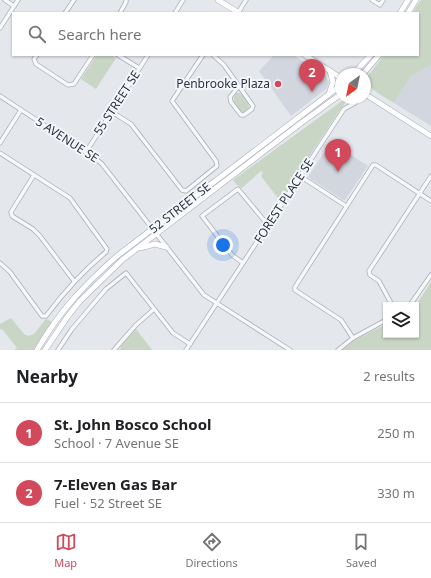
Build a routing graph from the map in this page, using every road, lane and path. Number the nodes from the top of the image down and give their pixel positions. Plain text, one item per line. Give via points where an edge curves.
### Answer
1 (4, 0) edge
2 (18, 0) edge
3 (74, 0) edge
4 (126, 0) edge
5 (183, 0) edge
6 (218, 0) edge
7 (246, 0) edge
8 (372, 0) edge
9 (383, 0) edge
10 (408, 0) edge
11 (416, 0) edge
12 (14, 6) junction
13 (66, 12) edge
14 (121, 12) edge
15 (176, 12) edge
16 (236, 12) edge
17 (239, 12) edge
18 (401, 12) edge
19 (409, 12) edge
20 (0, 28) edge
21 (36, 56) edge
22 (92, 56) edge
23 (120, 56) edge
24 (147, 56) edge
25 (202, 56) edge
26 (214, 56) edge
27 (307, 56) edge
28 (370, 56) edge
29 (378, 56) edge
30 (139, 68) junction
31 (359, 68) edge
32 (368, 68) edge
33 (330, 71) junction
34 (335, 74) edge
35 (239, 86) junction
36 (335, 90) edge
37 (0, 96) edge
38 (327, 96) junction
39 (371, 97) edge
40 (335, 99) edge
41 (353, 104) edge
42 (21, 110) junction
43 (112, 112) junction
44 (431, 136) edge
45 (0, 143) edge
46 (86, 152) junction
47 (0, 153) edge
48 (34, 175) junction
49 (300, 176) junction
50 (431, 176) edge
51 (420, 193) junction
52 (431, 201) edge
53 (346, 206) junction
54 (268, 225) junction
55 (152, 229) junction
56 (156, 234) junction
57 (166, 247) junction
58 (137, 249) junction
59 (0, 263) edge
60 (243, 263) junction
61 (431, 275) edge
62 (74, 281) junction
63 (390, 302) edge
64 (412, 302) edge
65 (217, 303) junction
66 (153, 310) junction
67 (383, 322) edge
68 (354, 338) junction
69 (190, 344) junction
70 (37, 350) edge
71 (45, 350) edge
72 (58, 350) edge
73 (114, 350) edge
74 (186, 350) edge
75 (290, 350) edge
76 (338, 350) edge

1 - 12 street
2 - 12 street
3 - 13 street
4 - 14 street
5 - 15 street
6 - 16 main road
7 - 17 street
8 - 9 street via 380,5
10 - 18 main road
11 - 19 main road
12 - 20 street
21 - 22 street via 34,59 36,64 68,85 74,84
23 - 30 street
24 - 30 street, 55 STREET SE
25 - 43 street via 172,102 216,161 217,166 186,191 182,190 131,124
26 - 35 street via 224,64
27 - 33 main road
28 - 31 main road
29 - 32 main road
30 - 43 street, 55 STREET SE
33 - 34 main road
33 - 38 main road via 334,82
35 - 35 street via 230,97 230,102 244,116 253,106
36 - 38 main road, 52 STREET SE
37 - 42 street, 5 AVENUE SE
38 - 55 main road, 52 STREET SE
39 - 44 main road
40 - 56 main road, 52 STREET SE
41 - 49 street, FOREST PLACE SE via 344,109
42 - 45 street
42 - 46 street, 5 AVENUE SE
43 - 46 street, 55 STREET SE
46 - 55 street, 5 AVENUE SE via 102,164
47 - 48 street
48 - 62 street via 11,212 12,216 40,236
48 - 62 street via 70,198 107,249
49 - 53 street
49 - 54 street, FOREST PLACE SE
50 - 51 street
51 - 52 street
51 - 53 street via 373,165
51 - 63 street via 369,271 370,275 379,281
53 - 68 street via 295,290 341,320
54 - 60 street, FOREST PLACE SE
54 - 60 street via 238,188 202,216 232,255
55 - 56 street, 5 AVENUE SE
55 - 70 main road, 52 STREET SE via 83,287 57,318
56 - 57 street, 5 AVENUE SE
56 - 58 main road, 52 STREET SE
57 - 58 main road via 155,244
57 - 65 street, 5 AVENUE SE via 204,295
58 - 71 main road, 52 STREET SE via 80,301
59 - 62 street via 10,272 42,316 46,316
60 - 65 street, FOREST PLACE SE
61 - 64 street
65 - 69 street, FOREST PLACE SE
65 - 75 street, 5 AVENUE SE
66 - 69 street via 172,333
66 - 72 street via 126,273 106,289
66 - 73 street
67 - 68 street
68 - 76 street
69 - 74 street, FOREST PLACE SE

